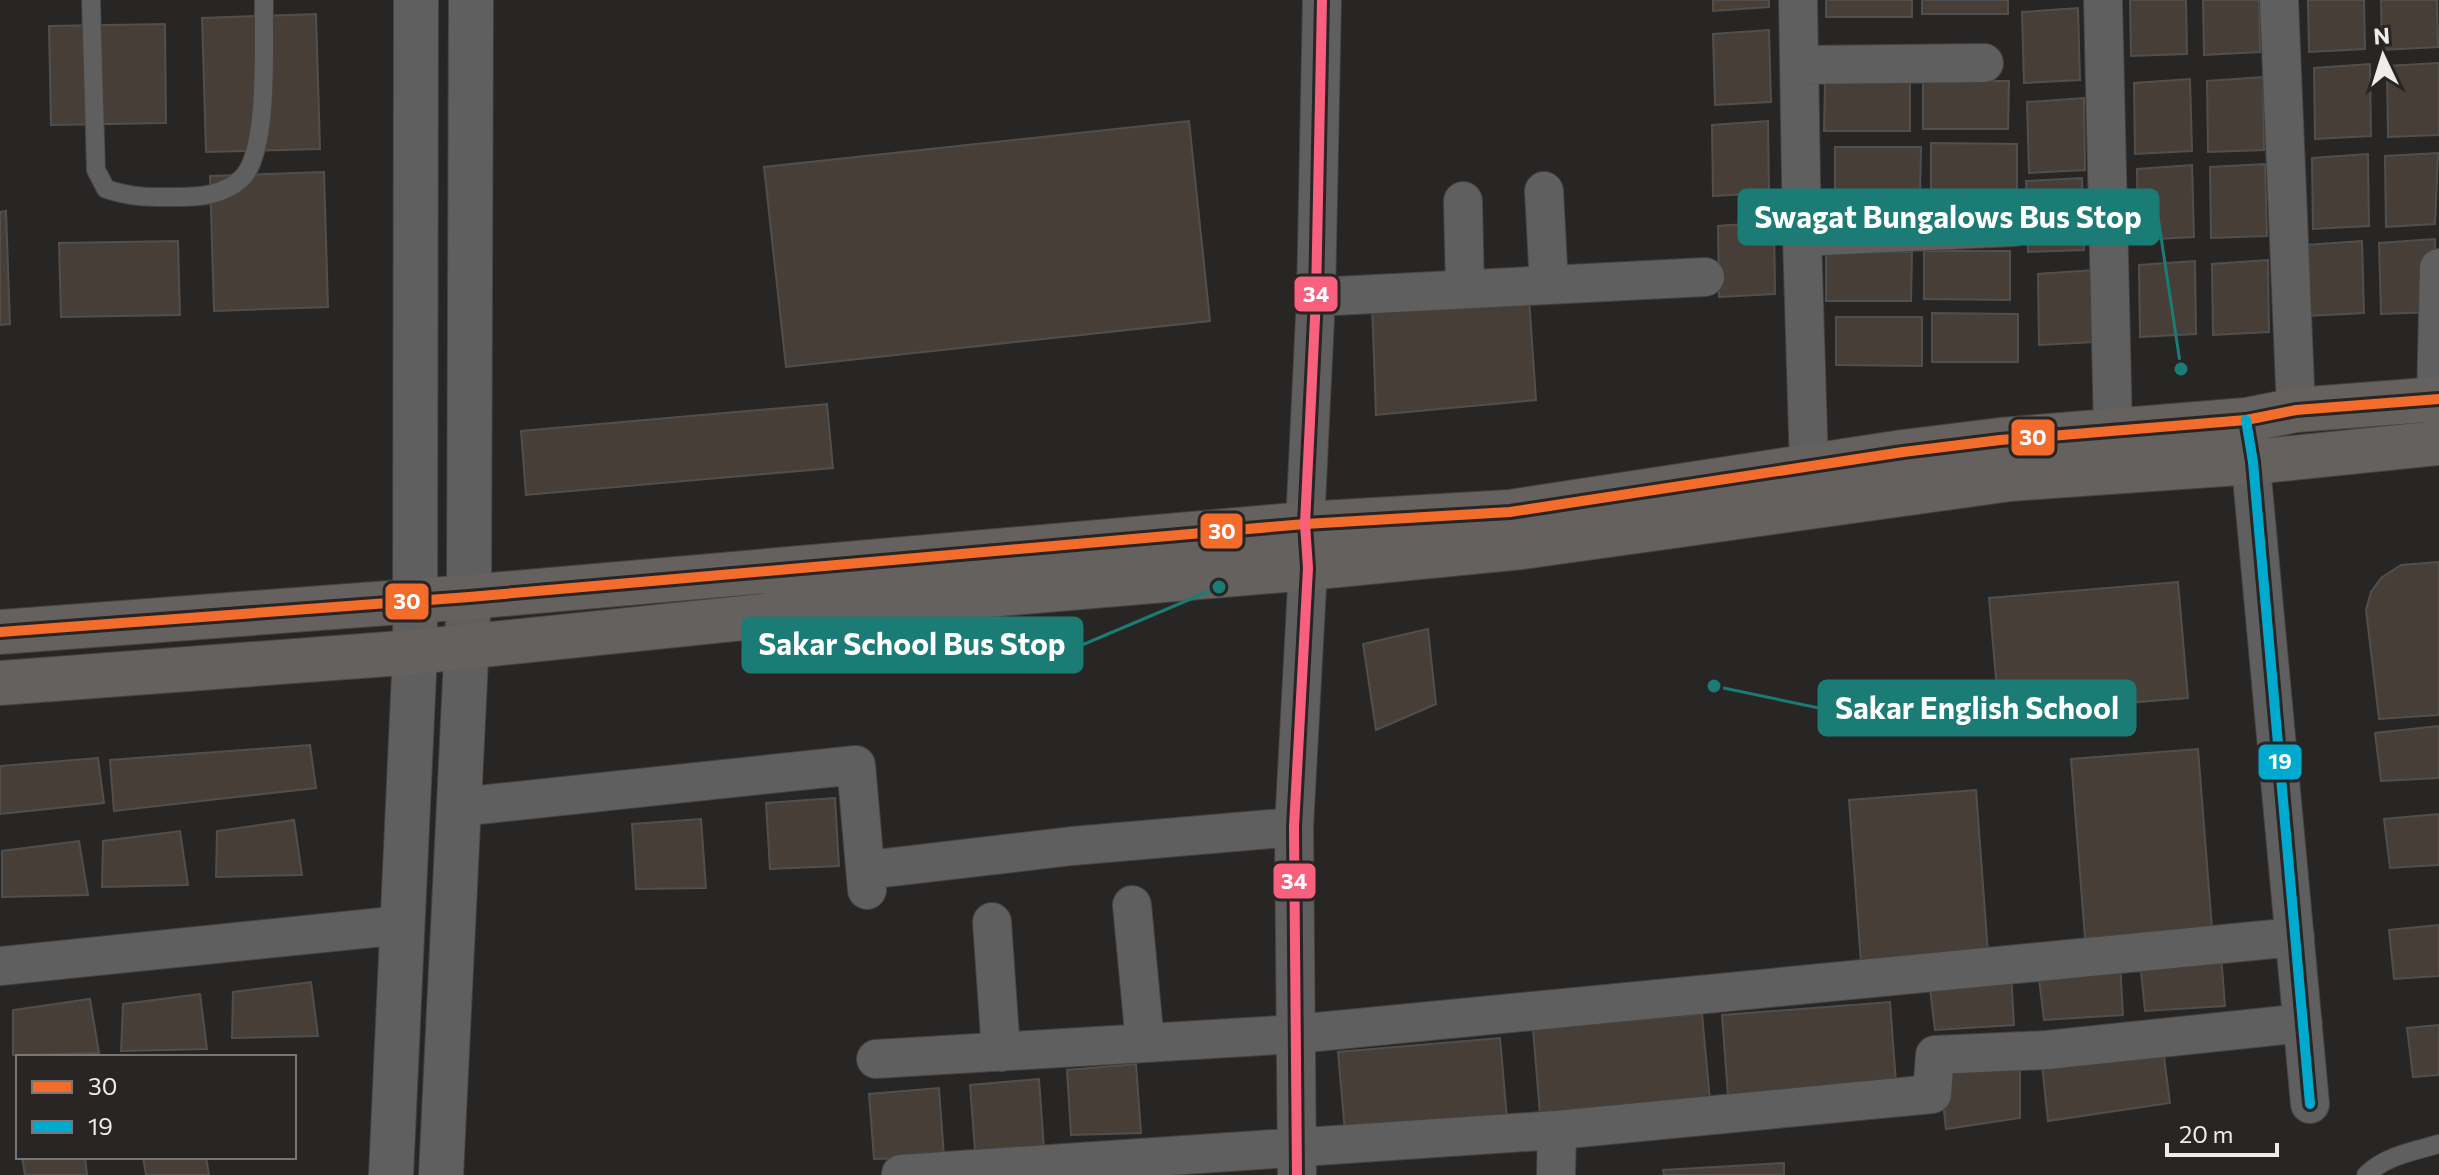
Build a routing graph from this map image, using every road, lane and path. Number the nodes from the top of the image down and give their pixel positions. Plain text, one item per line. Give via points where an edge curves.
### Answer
1 (91, 0) edge
2 (264, 0) edge
3 (416, 0) edge
4 (471, 0) edge
5 (1322, 0) edge
6 (1798, 0) edge
7 (2103, 0) edge
8 (2279, 0) edge
9 (1984, 63) dead end
10 (1799, 65) junction
11 (1544, 191) dead end
12 (1463, 201) dead end
13 (2014, 227) dead end
14 (1802, 237) junction
15 (2439, 268) edge
16 (1705, 277) dead end
17 (1549, 285) junction
18 (1465, 289) junction
19 (1316, 297) junction
20 (2438, 399) edge
21 (2296, 410) junction
22 (2113, 429) junction
23 (2249, 441) junction
24 (2439, 443) edge
25 (1812, 486) junction
26 (1305, 524) junction
27 (1308, 568) junction
28 (469, 597) junction
29 (414, 601) junction
30 (0, 632) edge
31 (466, 647) junction
32 (415, 652) junction
33 (0, 683) edge
34 (459, 807) junction
35 (1294, 827) junction
36 (1132, 905) dead end
37 (992, 922) dead end
38 (402, 925) junction
39 (2295, 937) junction
40 (0, 966) edge
41 (2303, 1023) junction
42 (1296, 1034) junction
43 (1145, 1043) junction
44 (1001, 1052) junction
45 (876, 1059) dead end
46 (2310, 1104) dead end
47 (1557, 1130) junction
48 (2439, 1144) edge
49 (1297, 1162) edge
50 (1144, 1166) edge
51 (901, 1174) edge
52 (391, 1175) edge
53 (441, 1175) edge
54 (1556, 1175) edge
55 (2366, 1175) edge

1 - 2 lane via 96,170 106,189 134,198 208,197 243,178 257,148 262,112
3 - 29 street
4 - 28 street
5 - 19 street
6 - 10 street
7 - 22 street
8 - 21 street
9 - 10 street
10 - 14 street
11 - 17 street
12 - 18 street
13 - 14 street
14 - 25 street
15 - 20 street
16 - 17 street
17 - 18 street
18 - 19 street
19 - 26 street
20 - 21 main road
21 - 23 main road
22 - 23 main road
22 - 25 main road via 1986,441
23 - 24 main road
23 - 25 main road via 2010,479
23 - 39 street
25 - 26 main road
25 - 27 main road via 1522,547
26 - 27 street
26 - 28 main road
27 - 31 main road via 858,606
27 - 35 street
28 - 29 main road
28 - 31 street
29 - 30 main road
29 - 32 street
31 - 32 main road
31 - 34 street
32 - 33 main road
32 - 38 street
34 - 35 street via 856,765 876,879 1072,846
34 - 53 street
35 - 42 street
36 - 43 street
37 - 44 street
38 - 40 street
38 - 52 street
39 - 41 street
39 - 42 street
41 - 46 street
41 - 47 street via 2047,1050 1935,1055 1932,1094
42 - 43 street
42 - 49 street
43 - 44 street
44 - 45 street
47 - 49 street
47 - 54 street
48 - 55 lane via 2396,1157
49 - 50 street
50 - 51 street

